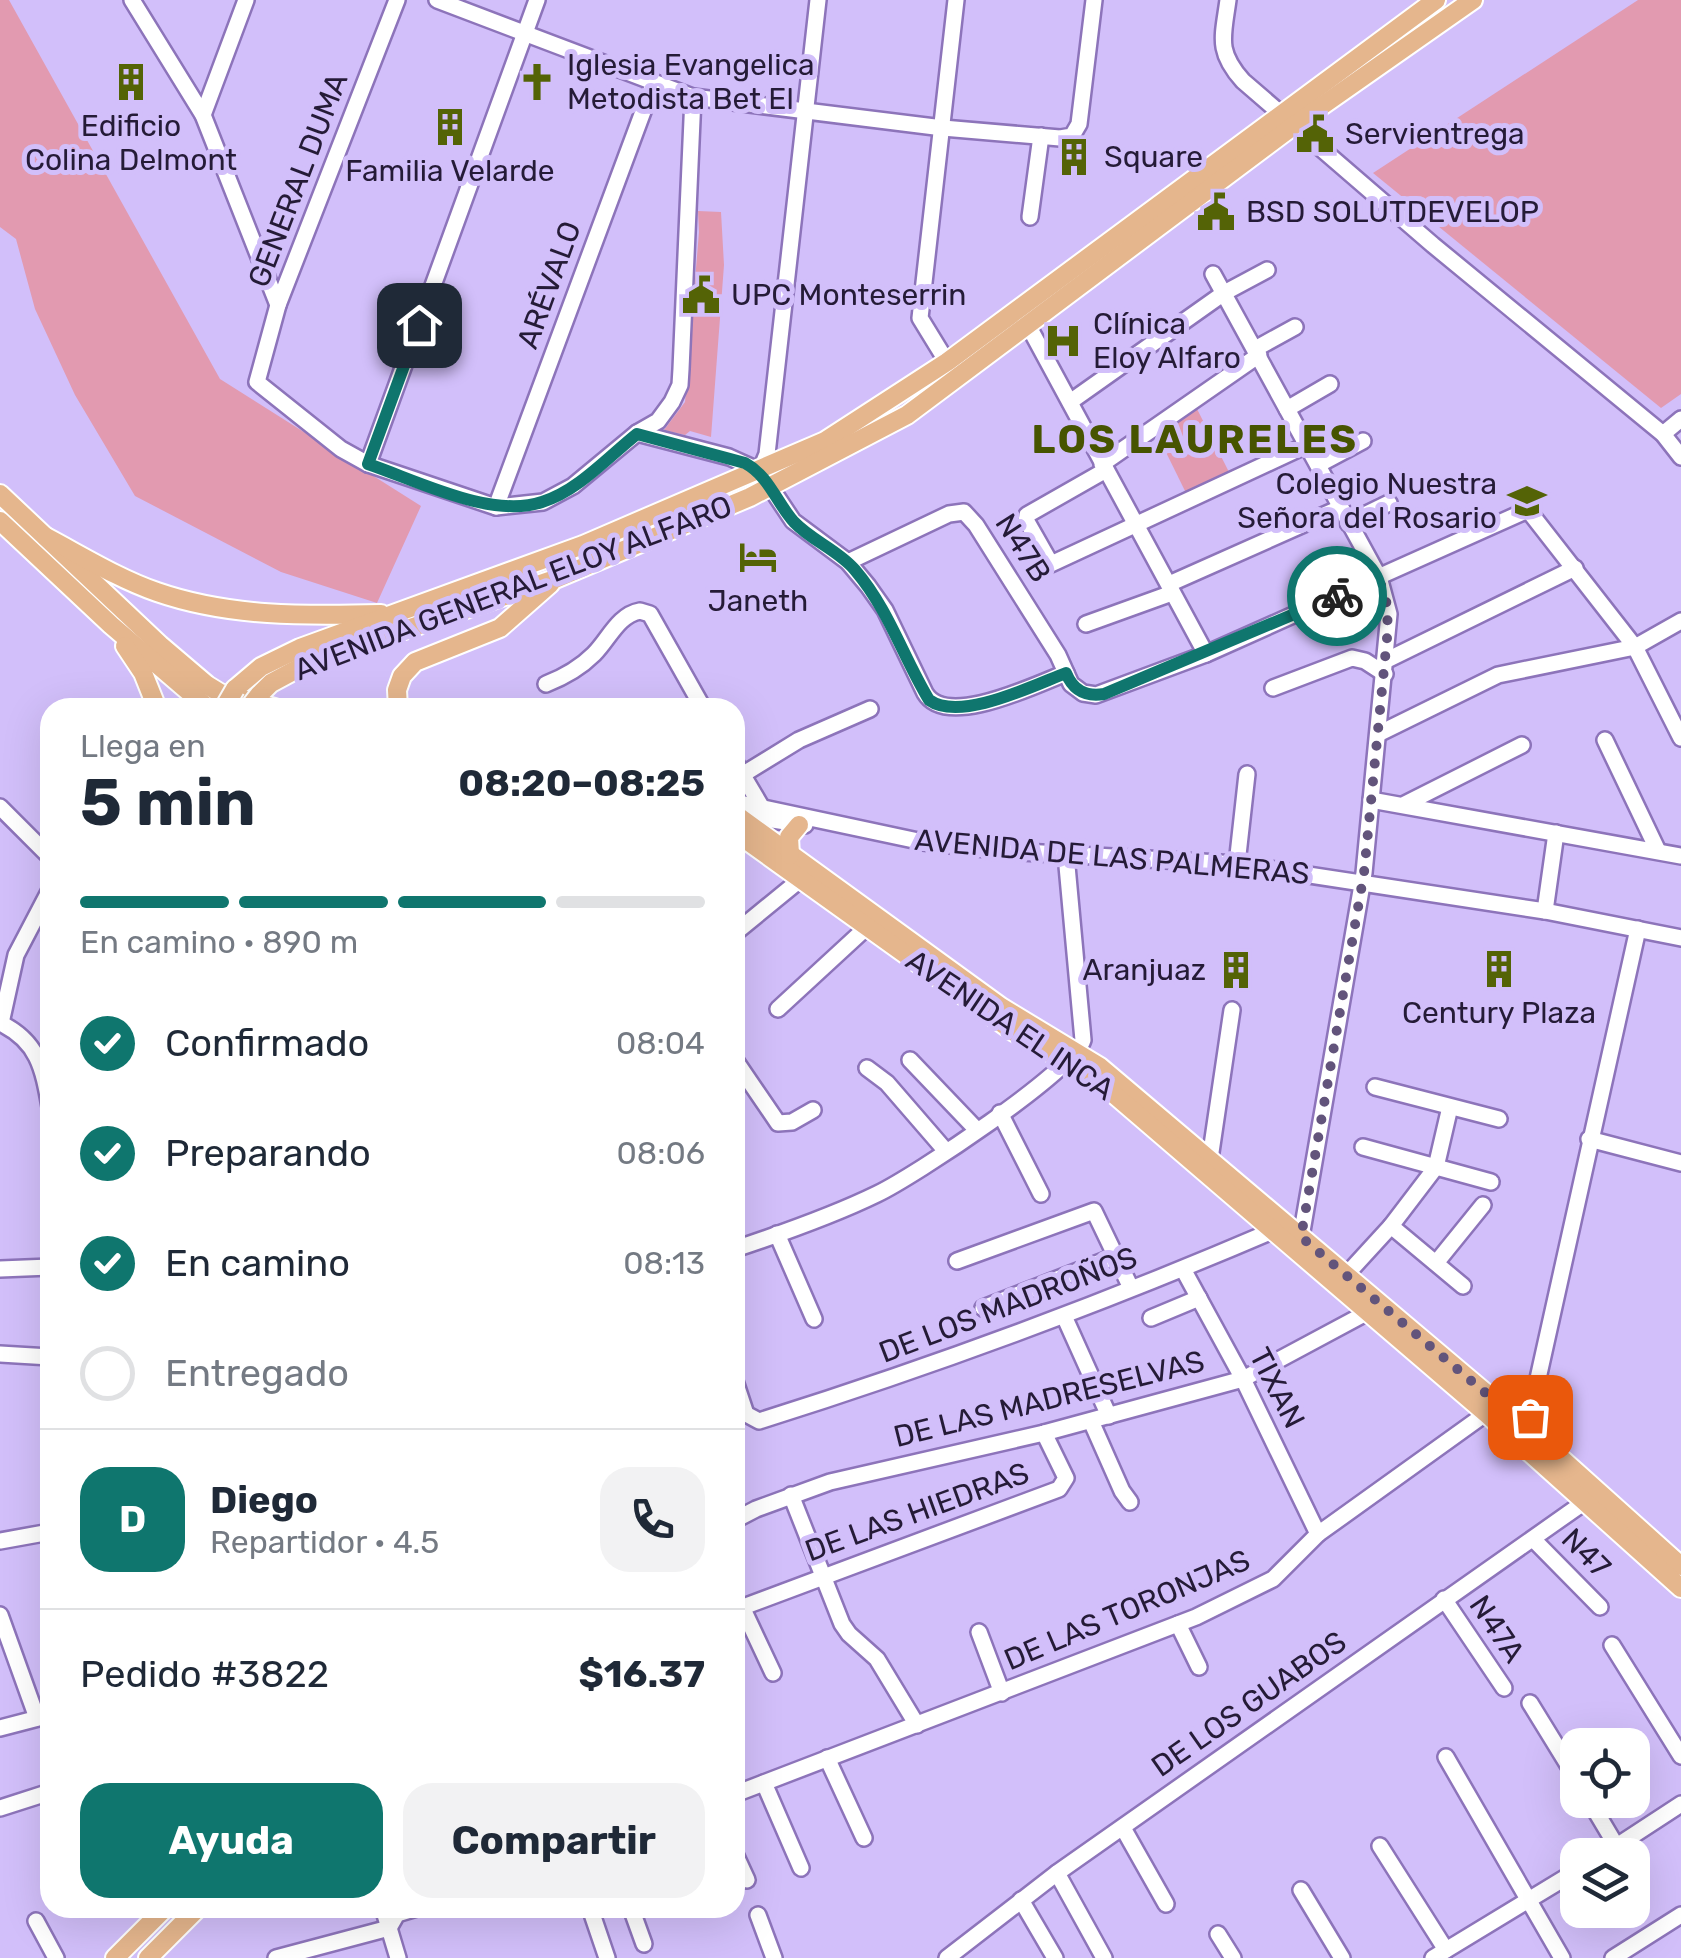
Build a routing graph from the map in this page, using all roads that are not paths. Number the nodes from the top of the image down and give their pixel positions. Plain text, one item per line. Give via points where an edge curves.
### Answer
1 (132, 0) edge
2 (246, 0) edge
3 (396, 0) edge
4 (437, 0) edge
5 (537, 0) edge
6 (818, 0) edge
7 (956, 0) edge
8 (1094, 0) edge
9 (1228, 0) edge
10 (1436, 0) edge
11 (1465, 2) edge
12 (526, 32) junction
13 (654, 82) junction
14 (693, 97) junction
15 (807, 112) junction
16 (203, 115) junction
17 (1287, 120) junction
18 (942, 128) junction
19 (1041, 136) junction
20 (1030, 216) dead end
21 (1267, 270) dead end
22 (1213, 274) dead end
23 (1224, 293) junction
24 (278, 305) junction
25 (1018, 308) junction
26 (1029, 325) junction
27 (1296, 327) dead end
28 (1257, 352) junction
29 (946, 362) junction
30 (1330, 384) dead end
31 (1070, 402) junction
32 (1287, 409) junction
33 (1681, 419) edge
34 (637, 434) junction
35 (1663, 434) junction
36 (1363, 441) dead end
37 (1306, 445) junction
38 (1681, 457) edge
39 (368, 464) junction
40 (1318, 465) junction
41 (1104, 467) junction
42 (760, 471) junction
43 (770, 488) junction
44 (0, 494) edge
45 (1389, 503) dead end
46 (496, 507) junction
47 (1344, 515) junction
48 (0, 521) edge
49 (1135, 524) junction
50 (46, 537) junction
51 (848, 562) junction
52 (1575, 568) junction
53 (1378, 577) junction
54 (555, 579) junction
55 (1171, 588) junction
56 (401, 614) junction
57 (1681, 621) edge
58 (1086, 624) dead end
59 (110, 625) junction
60 (1635, 646) junction
61 (1206, 654) junction
62 (1386, 667) junction
63 (1066, 673) junction
64 (546, 684) dead end
65 (1273, 688) dead end
66 (153, 698) edge
67 (196, 698) edge
68 (230, 698) edge
69 (238, 698) edge
70 (257, 698) edge
71 (398, 698) edge
72 (697, 698) edge
73 (870, 709) dead end
74 (1378, 734) junction
75 (1681, 738) edge
76 (1605, 740) dead end
77 (1522, 745) dead end
78 (745, 770) edge
79 (1247, 774) dead end
80 (745, 779) edge
81 (1448, 782) junction
82 (1371, 800) junction
83 (745, 804) edge
84 (1405, 804) junction
85 (761, 806) junction
86 (0, 807) edge
87 (1450, 813) junction
88 (745, 816) edge
89 (745, 822) edge
90 (799, 825) junction
91 (839, 826) junction
92 (1556, 833) junction
93 (745, 839) edge
94 (40, 846) edge
95 (1658, 851) junction
96 (1066, 855) junction
97 (790, 856) junction
98 (1681, 856) edge
99 (1237, 864) junction
100 (801, 879) junction
101 (1362, 882) junction
102 (40, 909) edge
103 (1544, 911) junction
104 (745, 926) edge
105 (868, 927) junction
106 (1638, 929) junction
107 (1681, 938) edge
108 (778, 1008) dead end
109 (1232, 1010) dead end
110 (0, 1023) edge
111 (1073, 1058) junction
112 (910, 1060) dead end
113 (40, 1064) edge
114 (868, 1068) dead end
115 (745, 1075) edge
116 (1375, 1087) dead end
117 (1450, 1108) junction
118 (813, 1110) dead end
119 (1000, 1113) junction
120 (1499, 1118) dead end
121 (976, 1129) junction
122 (1589, 1138) junction
123 (1363, 1147) dead end
124 (945, 1150) junction
125 (1210, 1159) junction
126 (1681, 1162) edge
127 (1436, 1167) junction
128 (1491, 1182) dead end
129 (1041, 1194) dead end
130 (1483, 1206) dead end
131 (1391, 1226) junction
132 (1272, 1231) junction
133 (778, 1234) junction
134 (1296, 1243) junction
135 (745, 1246) edge
136 (1116, 1256) junction
137 (957, 1261) dead end
138 (1436, 1263) junction
139 (40, 1268) edge
140 (0, 1269) edge
141 (1184, 1269) junction
142 (1347, 1274) junction
143 (1464, 1286) dead end
144 (1131, 1288) junction
145 (1199, 1298) junction
146 (983, 1308) dead end
147 (1368, 1312) junction
148 (1064, 1316) junction
149 (1152, 1318) dead end
150 (814, 1319) dead end
151 (0, 1354) edge
152 (40, 1356) edge
153 (1243, 1379) junction
154 (1493, 1409) junction
155 (745, 1411) edge
156 (1109, 1416) junction
157 (1091, 1420) junction
158 (1527, 1428) junction
159 (1044, 1433) junction
160 (791, 1495) junction
161 (1130, 1502) dead end
162 (1586, 1502) junction
163 (745, 1516) edge
164 (40, 1534) edge
165 (1318, 1534) junction
166 (1533, 1539) junction
167 (0, 1541) edge
168 (823, 1574) junction
169 (1679, 1577) edge
170 (1444, 1599) junction
171 (745, 1605) edge
172 (1600, 1606) dead end
173 (0, 1615) edge
174 (745, 1621) edge
175 (1178, 1624) junction
176 (979, 1632) dead end
177 (1612, 1645) dead end
178 (1198, 1667) dead end
179 (773, 1672) dead end
180 (1504, 1688) dead end
181 (1002, 1693) junction
182 (1530, 1704) dead end
183 (40, 1708) edge
184 (40, 1718) edge
185 (917, 1725) junction
186 (0, 1728) edge
187 (1560, 1752) edge
188 (1681, 1756) edge
189 (1446, 1757) dead end
190 (827, 1758) junction
191 (764, 1783) junction
192 (745, 1790) edge
193 (40, 1795) edge
194 (1681, 1804) edge
195 (0, 1808) edge
196 (1122, 1828) junction
197 (864, 1838) dead end
198 (1630, 1838) edge
199 (1380, 1846) dead end
200 (801, 1868) dead end
201 (1057, 1873) junction
202 (1560, 1880) edge
203 (1300, 1890) dead end
204 (1528, 1899) junction
205 (1021, 1900) junction
206 (1166, 1904) dead end
207 (758, 1915) dead end
208 (1681, 1916) edge
209 (155, 1918) edge
210 (188, 1918) edge
211 (386, 1918) edge
212 (395, 1918) edge
213 (593, 1918) edge
214 (635, 1918) edge
215 (36, 1920) dead end
216 (389, 1928) junction
217 (1218, 1934) dead end
218 (644, 1944) dead end
219 (1440, 1954) edge
220 (284, 1957) edge
221 (56, 1958) edge
222 (115, 1958) edge
223 (148, 1958) edge
224 (398, 1958) edge
225 (607, 1958) edge
226 (774, 1958) edge
227 (947, 1958) edge
228 (1055, 1958) edge
229 (1104, 1958) edge
230 (1233, 1958) edge
231 (1342, 1958) edge
232 (1562, 1958) edge
233 (1613, 1958) edge

1 - 16 street
2 - 16 street
3 - 24 street, GENERAL DUMA
4 - 12 street
5 - 12 street
6 - 15 street
7 - 18 street
8 - 19 street via 1079,124 1072,136
9 - 17 street via 1224,56
10 - 17 main road, AVENIDA GENERAL ELOY ALFARO
11 - 17 main road, AVENIDA GENERAL ELOY ALFARO
12 - 13 street
12 - 39 street
13 - 14 street
13 - 46 street, ARÉVALO
14 - 15 street
14 - 34 street via 680,385 658,420
15 - 18 street
15 - 42 street via 768,454
16 - 24 street
17 - 25 main road, AVENIDA GENERAL ELOY ALFARO
17 - 26 main road, AVENIDA GENERAL ELOY ALFARO
17 - 35 street
18 - 19 street
18 - 29 street via 920,318
19 - 20 street
21 - 23 street
22 - 23 street
23 - 28 street
23 - 31 street
24 - 39 street, GENERAL DUMA via 257,382
25 - 26 street
25 - 29 main road, AVENIDA GENERAL ELOY ALFARO
26 - 31 street
26 - 43 main road, AVENIDA GENERAL ELOY ALFARO via 907,415
27 - 28 street
28 - 32 street
28 - 41 street
29 - 42 main road, AVENIDA GENERAL ELOY ALFARO via 857,422
30 - 32 street
31 - 41 street
32 - 37 street
33 - 35 street
34 - 42 street
34 - 46 street via 573,486 542,502
35 - 38 street
36 - 40 street
37 - 40 street
37 - 49 street
39 - 46 street
40 - 47 street
41 - 49 street
41 - 49 street via 1026,520 1051,564
42 - 43 street
42 - 56 main road, AVENIDA GENERAL ELOY ALFARO
43 - 51 street via 798,526
43 - 54 main road, AVENIDA GENERAL ELOY ALFARO
44 - 50 main road
45 - 47 street
47 - 53 street
47 - 55 street
48 - 59 main road
49 - 55 street
50 - 56 main road via 156,592 225,609
50 - 69 main road via 207,685
51 - 63 street via 881,604 933,704 978,704
51 - 63 street, N47B via 964,512
52 - 53 street via 1528,510
52 - 60 street
52 - 62 street
53 - 61 street
53 - 62 street via 1388,614
54 - 70 main road, AVENIDA GENERAL ELOY ALFARO via 310,662
54 - 71 main road via 500,628 415,662 402,676
55 - 58 street
55 - 61 street
56 - 68 main road, AVENIDA GENERAL ELOY ALFARO, bridge via 261,667
57 - 60 street
59 - 66 main road
59 - 67 main road
60 - 74 street via 1498,674
60 - 75 street
61 - 63 street via 1100,695 1078,690
62 - 65 street via 1352,658
62 - 74 street
64 - 72 street via 574,671 621,620 640,611 650,614
73 - 78 street
74 - 82 street
76 - 95 street
77 - 81 street
79 - 99 street
80 - 85 street
81 - 84 street
81 - 87 street
82 - 84 street
82 - 101 street
83 - 85 street, AVENIDA DE LAS PALMERAS
84 - 87 street
85 - 91 street, AVENIDA DE LAS PALMERAS
86 - 94 street
87 - 92 street
88 - 90 street, AVENIDA DE LAS PALMERAS
89 - 97 main road, AVENIDA EL INCA
90 - 91 street, AVENIDA DE LAS PALMERAS
90 - 97 main road via 789,838
91 - 96 street, AVENIDA DE LAS PALMERAS via 923,842
92 - 95 street
92 - 103 street
93 - 100 main road, AVENIDA EL INCA
95 - 98 street
96 - 99 street, AVENIDA DE LAS PALMERAS
96 - 111 street via 1084,1040
97 - 111 main road, AVENIDA EL INCA
99 - 101 street, AVENIDA DE LAS PALMERAS
100 - 104 street
100 - 105 main road, AVENIDA EL INCA
101 - 103 street, AVENIDA DE LAS PALMERAS
101 - 134 street
102 - 110 street via 16,955
103 - 106 street, AVENIDA DE LAS PALMERAS
105 - 108 street
105 - 111 main road, AVENIDA EL INCA via 1014,1032
106 - 107 street, AVENIDA DE LAS PALMERAS
106 - 122 street
109 - 125 street
110 - 113 street via 18,1032
111 - 119 street
111 - 125 main road, AVENIDA EL INCA via 1100,1067
111 - 132 main road, AVENIDA EL INCA
112 - 121 street
114 - 124 street
115 - 118 street via 778,1124
116 - 117 street
117 - 120 street
117 - 127 street
119 - 121 street
119 - 129 street
121 - 124 street
122 - 126 street
122 - 158 street
123 - 127 street
124 - 133 street via 878,1194
125 - 134 main road, AVENIDA EL INCA
127 - 128 street
127 - 131 street
130 - 138 street
131 - 138 street
131 - 142 street
132 - 134 main road, AVENIDA EL INCA
132 - 141 street, DE LOS MADROÑOS
133 - 135 street
133 - 150 street
134 - 142 main road, AVENIDA EL INCA
134 - 147 main road, AVENIDA EL INCA
136 - 137 street via 1094,1211
136 - 144 street
136 - 146 street
138 - 143 street
139 - 140 street
141 - 144 street, DE LOS MADROÑOS
141 - 145 street, TIXAN
142 - 154 main road, AVENIDA EL INCA
144 - 148 street, DE LOS MADROÑOS
145 - 149 street
145 - 153 street, TIXAN
147 - 153 street, DE LAS MADRESELVAS
147 - 154 main road, AVENIDA EL INCA
148 - 155 street, DE LOS MADROÑOS via 905,1376 760,1420
148 - 156 street
151 - 152 street
153 - 156 street, DE LAS MADRESELVAS
153 - 165 street, TIXAN
154 - 158 main road, AVENIDA EL INCA
154 - 162 main road, AVENIDA EL INCA
154 - 165 street, DE LAS TORONJAS
156 - 157 street, DE LAS MADRESELVAS
157 - 159 street, DE LAS MADRESELVAS
157 - 161 street
158 - 169 main road, AVENIDA EL INCA
159 - 160 street, DE LAS MADRESELVAS
159 - 168 street, DE LAS HIEDRAS via 1066,1478 1060,1489
160 - 163 street, DE LAS MADRESELVAS
160 - 168 street
162 - 166 street, DE LOS GUABOS
162 - 169 main road, AVENIDA EL INCA
164 - 167 street
165 - 175 street, DE LAS TORONJAS via 1272,1579
166 - 170 street, DE LOS GUABOS
166 - 172 street, N47
168 - 171 street, DE LAS HIEDRAS
168 - 185 street via 845,1629 878,1659
170 - 180 street, N47A
170 - 196 street, DE LOS GUABOS
173 - 183 street
174 - 179 street
175 - 178 street
175 - 181 street, DE LAS TORONJAS
176 - 181 street
177 - 188 street
181 - 185 street, DE LAS TORONJAS
182 - 187 street
184 - 186 street
185 - 190 street, DE LAS TORONJAS
189 - 204 street
190 - 191 street, DE LAS TORONJAS
190 - 197 street
191 - 192 street, DE LAS TORONJAS
191 - 200 street
193 - 195 street
194 - 198 street
196 - 201 street, DE LOS GUABOS
196 - 206 street
199 - 219 street
201 - 205 street, DE LOS GUABOS
201 - 229 street
202 - 204 street
203 - 231 street
204 - 219 street
204 - 232 street
205 - 227 street, DE LOS GUABOS
205 - 228 street
207 - 226 street
208 - 233 street
209 - 222 main road
210 - 223 main road
211 - 216 street
212 - 216 street
213 - 225 street
214 - 218 street
215 - 221 street
216 - 220 street
216 - 224 street
217 - 230 street

